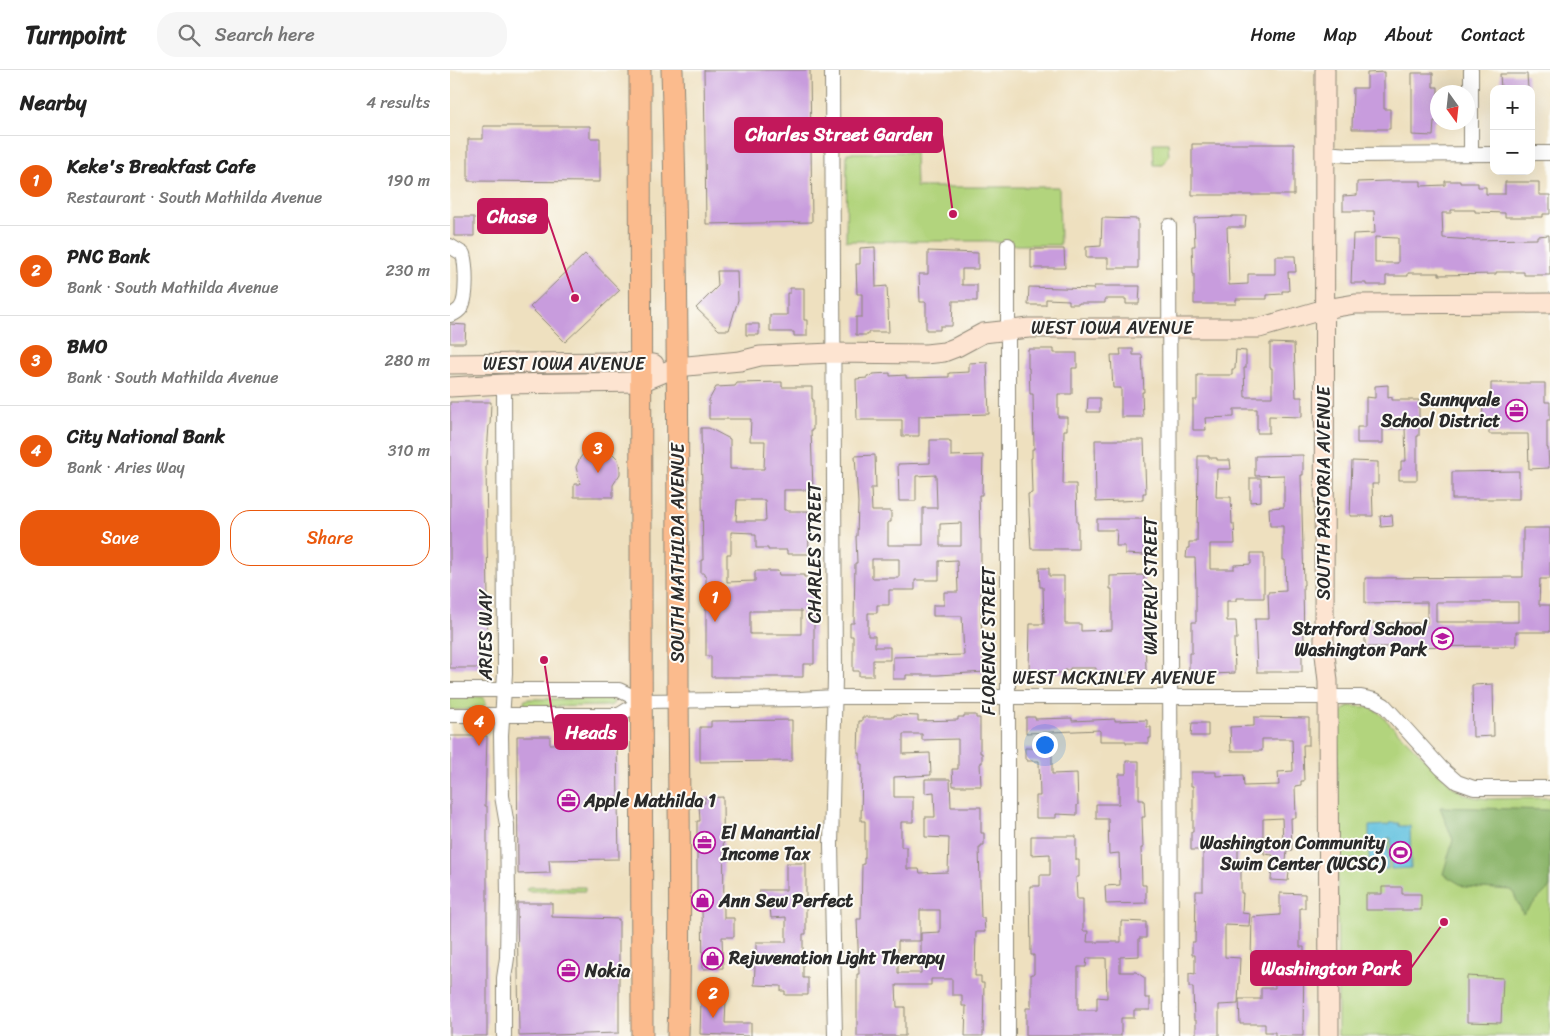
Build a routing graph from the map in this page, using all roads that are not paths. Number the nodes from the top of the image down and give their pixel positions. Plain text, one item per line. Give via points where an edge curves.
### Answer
1 (640, 70) edge
2 (672, 70) edge
3 (832, 70) edge
4 (1325, 70) edge
5 (1471, 70) edge
6 (1325, 153) junction
7 (1535, 153) edge
8 (1550, 153) edge
9 (1471, 154) junction
10 (1490, 154) edge
11 (1169, 226) dead end
12 (1008, 245) dead end
13 (450, 246) edge
14 (1550, 303) edge
15 (1325, 308) junction
16 (450, 315) edge
17 (1169, 328) junction
18 (1007, 330) junction
19 (832, 353) junction
20 (450, 364) edge
21 (677, 367) junction
22 (641, 372) junction
23 (504, 384) junction
24 (450, 387) edge
25 (450, 690) edge
26 (504, 690) junction
27 (1008, 696) junction
28 (834, 697) junction
29 (1170, 697) junction
30 (1328, 697) junction
31 (642, 701) junction
32 (678, 701) junction
33 (450, 715) edge
34 (503, 715) junction
35 (1550, 788) edge
36 (504, 1036) edge
37 (642, 1036) edge
38 (678, 1036) edge
39 (835, 1036) edge
40 (1008, 1036) edge
41 (1171, 1036) edge
42 (1329, 1036) edge

1 - 22 main road, SOUTH MATHILDA AVENUE
2 - 21 main road, SOUTH MATHILDA AVENUE
3 - 19 street, CHARLES STREET
4 - 6 street, SOUTH PASTORIA AVENUE
5 - 9 street
6 - 9 street
6 - 15 street, SOUTH PASTORIA AVENUE
7 - 8 street
9 - 10 street
11 - 17 street, WAVERLY STREET
12 - 18 street, FLORENCE STREET
13 - 16 street via 463,254 465,300 461,308
14 - 15 street, WEST IOWA AVENUE via 1355,304
15 - 17 street, WEST IOWA AVENUE via 1259,328
15 - 30 street, SOUTH PASTORIA AVENUE via 1324,646
17 - 18 street, WEST IOWA AVENUE
17 - 29 street, WAVERLY STREET
18 - 19 street, WEST IOWA AVENUE via 983,333 944,352
18 - 27 street, FLORENCE STREET
19 - 21 street, WEST IOWA AVENUE via 760,356
19 - 28 street, CHARLES STREET
20 - 22 street, WEST IOWA AVENUE
21 - 22 street, WEST IOWA AVENUE
21 - 32 main road, SOUTH MATHILDA AVENUE
22 - 23 street, WEST IOWA AVENUE
22 - 31 main road, SOUTH MATHILDA AVENUE
23 - 24 street, WEST IOWA AVENUE
23 - 26 street, ARIES WAY
25 - 26 street, WEST MCKINLEY AVENUE
26 - 31 street, WEST MCKINLEY AVENUE via 619,690
26 - 34 street, ARIES WAY
27 - 28 street, WEST MCKINLEY AVENUE
27 - 29 street, WEST MCKINLEY AVENUE
27 - 40 street, FLORENCE STREET
28 - 32 street, WEST MCKINLEY AVENUE
28 - 39 street, CHARLES STREET via 831,845
29 - 30 street, WEST MCKINLEY AVENUE
29 - 41 street, WAVERLY STREET
30 - 35 street, WEST MCKINLEY AVENUE via 1361,697 1384,704 1440,768 1457,782 1474,788
30 - 42 street, SOUTH PASTORIA AVENUE
31 - 32 street, WEST MCKINLEY AVENUE
31 - 34 street via 619,715
31 - 37 main road, SOUTH MATHILDA AVENUE
32 - 38 main road, SOUTH MATHILDA AVENUE
33 - 34 street
34 - 36 street, ARIES WAY via 502,796 507,825 508,896

